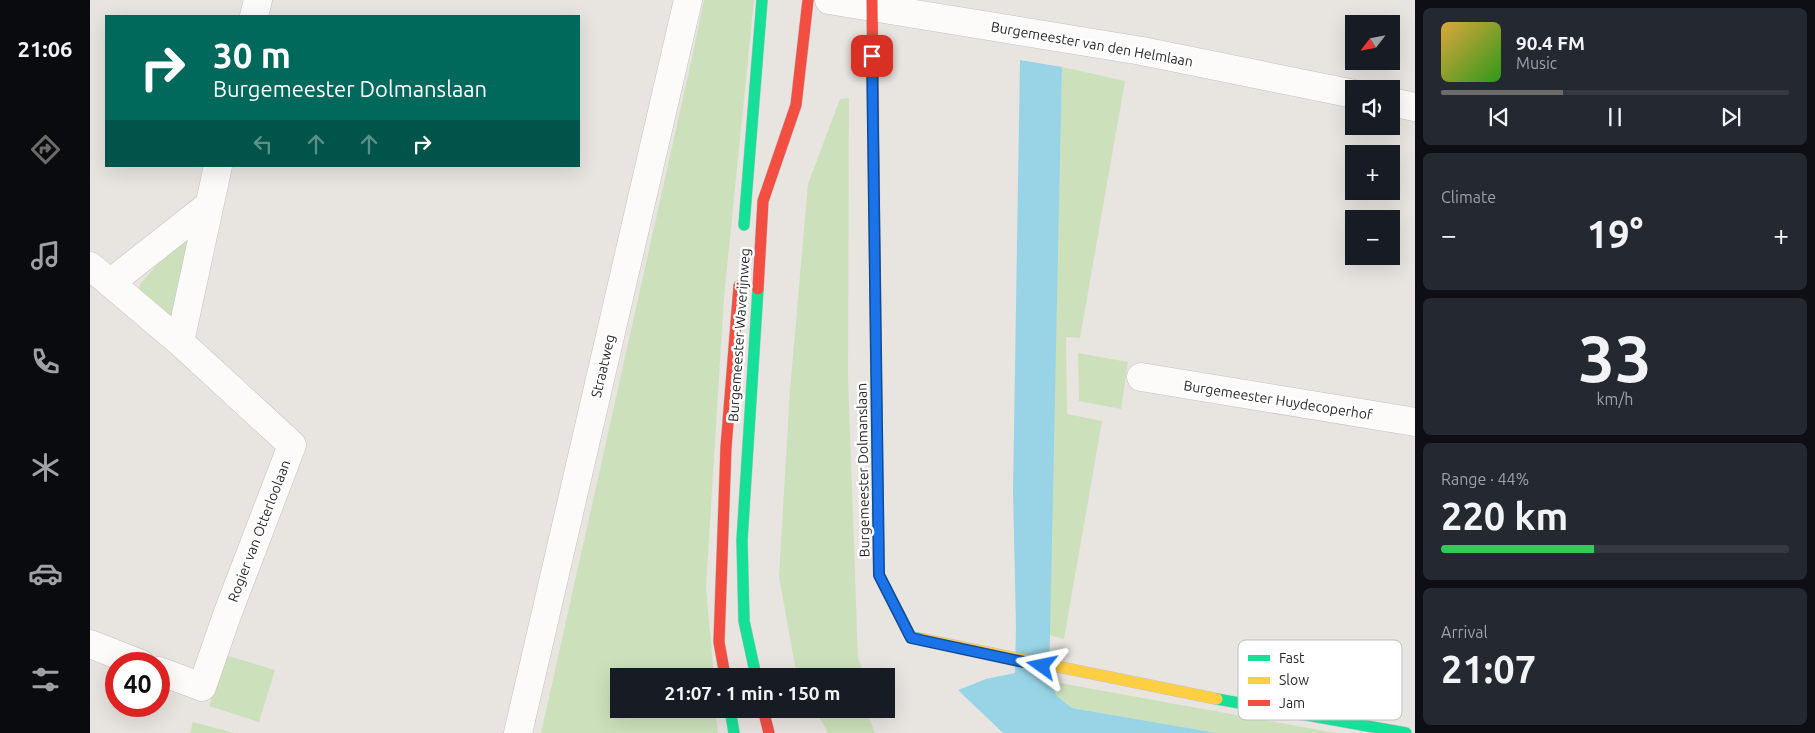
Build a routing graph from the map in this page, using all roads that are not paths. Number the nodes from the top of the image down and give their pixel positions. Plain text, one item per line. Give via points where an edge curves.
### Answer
1 (258, 0) edge
2 (688, 0) edge
3 (762, 0) edge
4 (808, 0) edge
5 (829, 0) edge
6 (872, 3) edge
7 (254, 15) edge
8 (1345, 92) edge
9 (1400, 104) edge
10 (1415, 107) edge
11 (218, 167) edge
12 (208, 206) junction
13 (742, 240) dead end
14 (90, 266) edge
15 (740, 270) dead end
16 (110, 283) junction
17 (180, 342) junction
18 (1141, 377) dead end
19 (1415, 422) edge
20 (90, 644) edge
21 (110, 652) edge
22 (724, 668) edge
23 (754, 668) edge
24 (170, 674) edge
25 (1238, 705) edge
26 (732, 718) edge
27 (765, 718) edge
28 (1327, 720) edge
29 (518, 733) edge
30 (734, 733) edge
31 (769, 733) edge
32 (1406, 733) edge

1 - 7 street
2 - 29 street, Straatweg
3 - 13 main road, Burgemeester Waverijnweg
4 - 23 main road, Burgemeester Waverijnweg via 796,105 763,200 742,540 744,621
5 - 6 street, Burgemeester van den Helmlaan
6 - 8 street, Burgemeester van den Helmlaan via 1142,51
6 - 25 main road, Burgemeester Dolmanslaan via 879,575 911,638
9 - 10 street
11 - 12 street
12 - 16 street
12 - 17 street
14 - 16 street, Rogier van Otterloolaan
15 - 22 main road, Burgemeester Waverijnweg via 725,476 719,642
16 - 17 street, Rogier van Otterloolaan
17 - 24 street, Rogier van Otterloolaan via 292,445 202,687
18 - 19 street, Burgemeester Huydecoperhof
20 - 21 street
26 - 30 main road
27 - 31 main road
28 - 32 main road, Burgemeester Dolmanslaan

